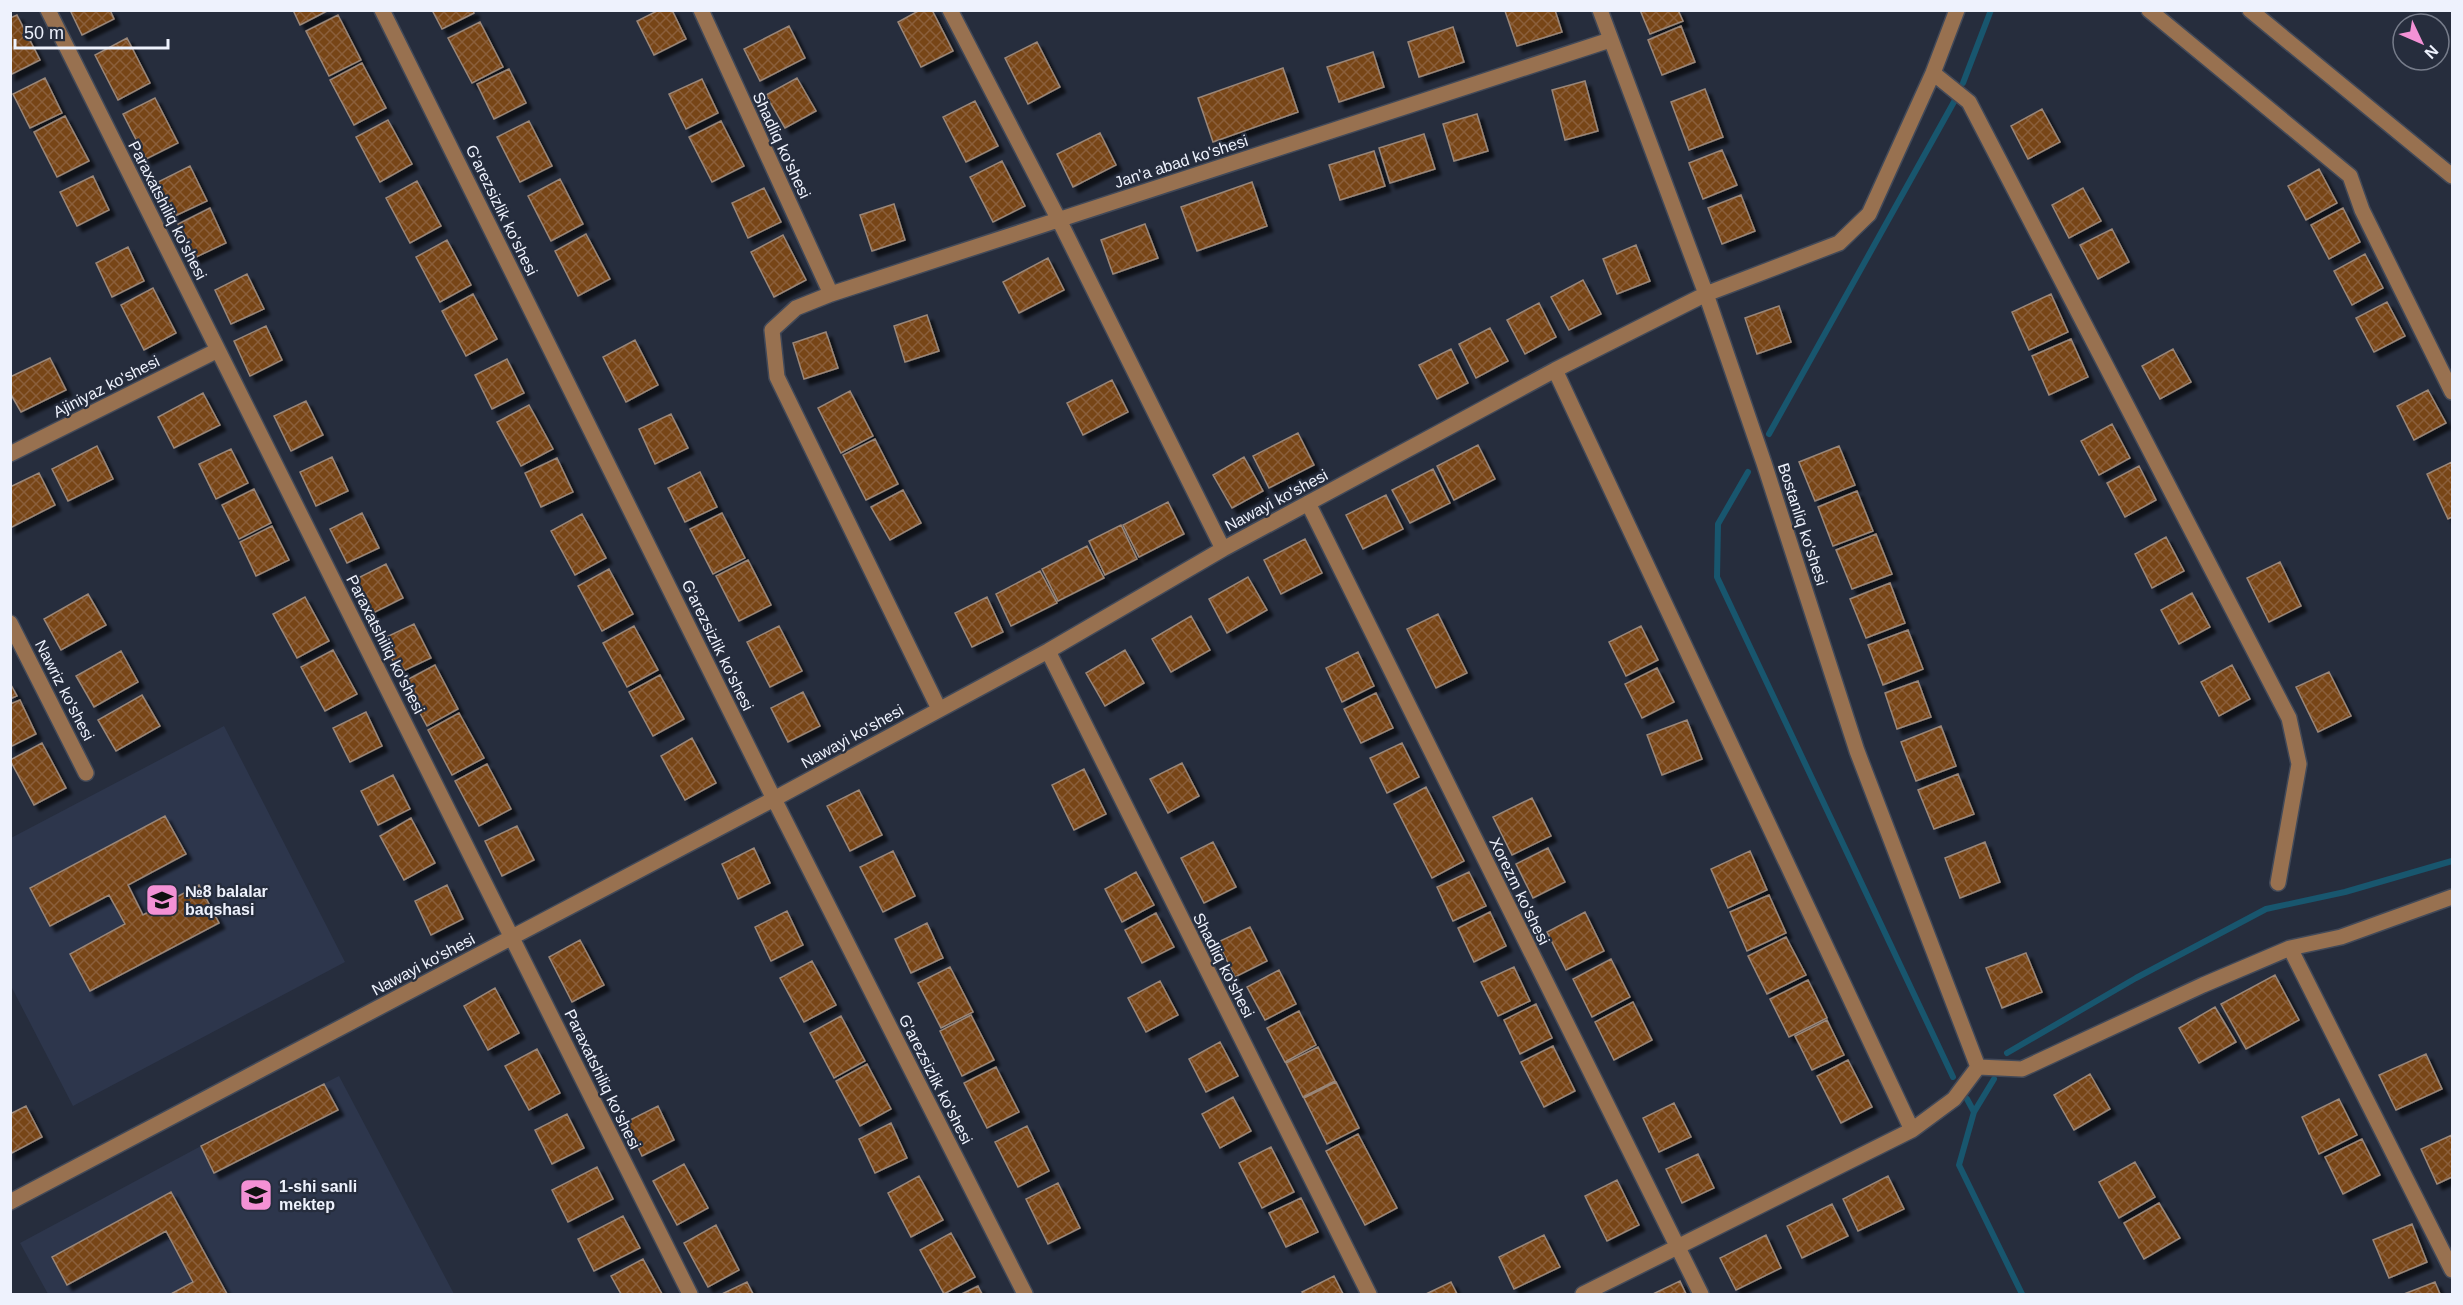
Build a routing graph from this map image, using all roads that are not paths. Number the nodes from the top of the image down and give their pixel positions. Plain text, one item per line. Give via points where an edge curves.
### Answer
1 (48, 10) edge
2 (382, 10) edge
3 (701, 10) edge
4 (950, 10) edge
5 (1600, 10) edge
6 (1958, 10) edge
7 (2149, 10) edge
8 (2250, 10) edge
9 (1610, 40) junction
10 (1933, 73) junction
11 (2452, 176) edge
12 (1059, 220) junction
13 (831, 294) junction
14 (1706, 294) junction
15 (218, 350) junction
16 (1555, 370) junction
17 (2452, 392) edge
18 (10, 454) edge
19 (1308, 503) junction
20 (1222, 549) junction
21 (10, 623) edge
22 (1048, 651) junction
23 (939, 709) junction
24 (86, 773) dead end
25 (774, 799) junction
26 (2278, 883) dead end
27 (2452, 897) edge
28 (513, 937) junction
29 (2290, 948) junction
30 (1978, 1067) junction
31 (1912, 1130) junction
32 (10, 1202) edge
33 (1677, 1248) junction
34 (2452, 1270) edge
35 (690, 1294) edge
36 (1025, 1294) edge
37 (1369, 1294) edge
38 (1583, 1294) edge
39 (1701, 1294) edge

1 - 15 street, Paraxatshiliq ko'shesi
2 - 25 street, G'arezsizlik ko'shesi
3 - 13 street, Shadliq ko'shesi
4 - 12 street
5 - 9 street, Bostanliq ko'shesi
6 - 10 street, Nawayi ko'shesi
7 - 17 street via 2350,176 2362,210
8 - 11 street
9 - 12 street, Jan'a abad ko'shesi
9 - 14 street, Bostanliq ko'shesi
10 - 14 street, Nawayi ko'shesi via 1869,214 1839,243
10 - 26 street via 1968,102 2289,718 2299,764
12 - 13 street, Jan'a abad ko'shesi
12 - 20 street
13 - 23 street, Jan'a abad ko'shesi via 796,308 772,330 777,377
14 - 16 street, Nawayi ko'shesi
14 - 30 street, Bostanliq ko'shesi via 1857,752
15 - 18 street, Ajiniyaz ko'shesi
15 - 28 street, Paraxatshiliq ko'shesi
16 - 19 street, Nawayi ko'shesi
16 - 31 street
19 - 20 street, Nawayi ko'shesi
19 - 33 street, Xorezm ko'shesi
20 - 22 street, Nawayi ko'shesi
21 - 24 street, Nawriz ko'shesi
22 - 23 street, Nawayi ko'shesi
22 - 37 street, Shadliq ko'shesi
23 - 25 street, Nawayi ko'shesi
25 - 28 street, Nawayi ko'shesi
25 - 36 street, G'arezsizlik ko'shesi
27 - 29 street via 2341,937
28 - 32 street, Nawayi ko'shesi
28 - 35 street, Paraxatshiliq ko'shesi
29 - 30 street via 2022,1069
29 - 34 street
30 - 31 street via 1954,1099
31 - 33 street
33 - 38 street
33 - 39 street, Xorezm ko'shesi

